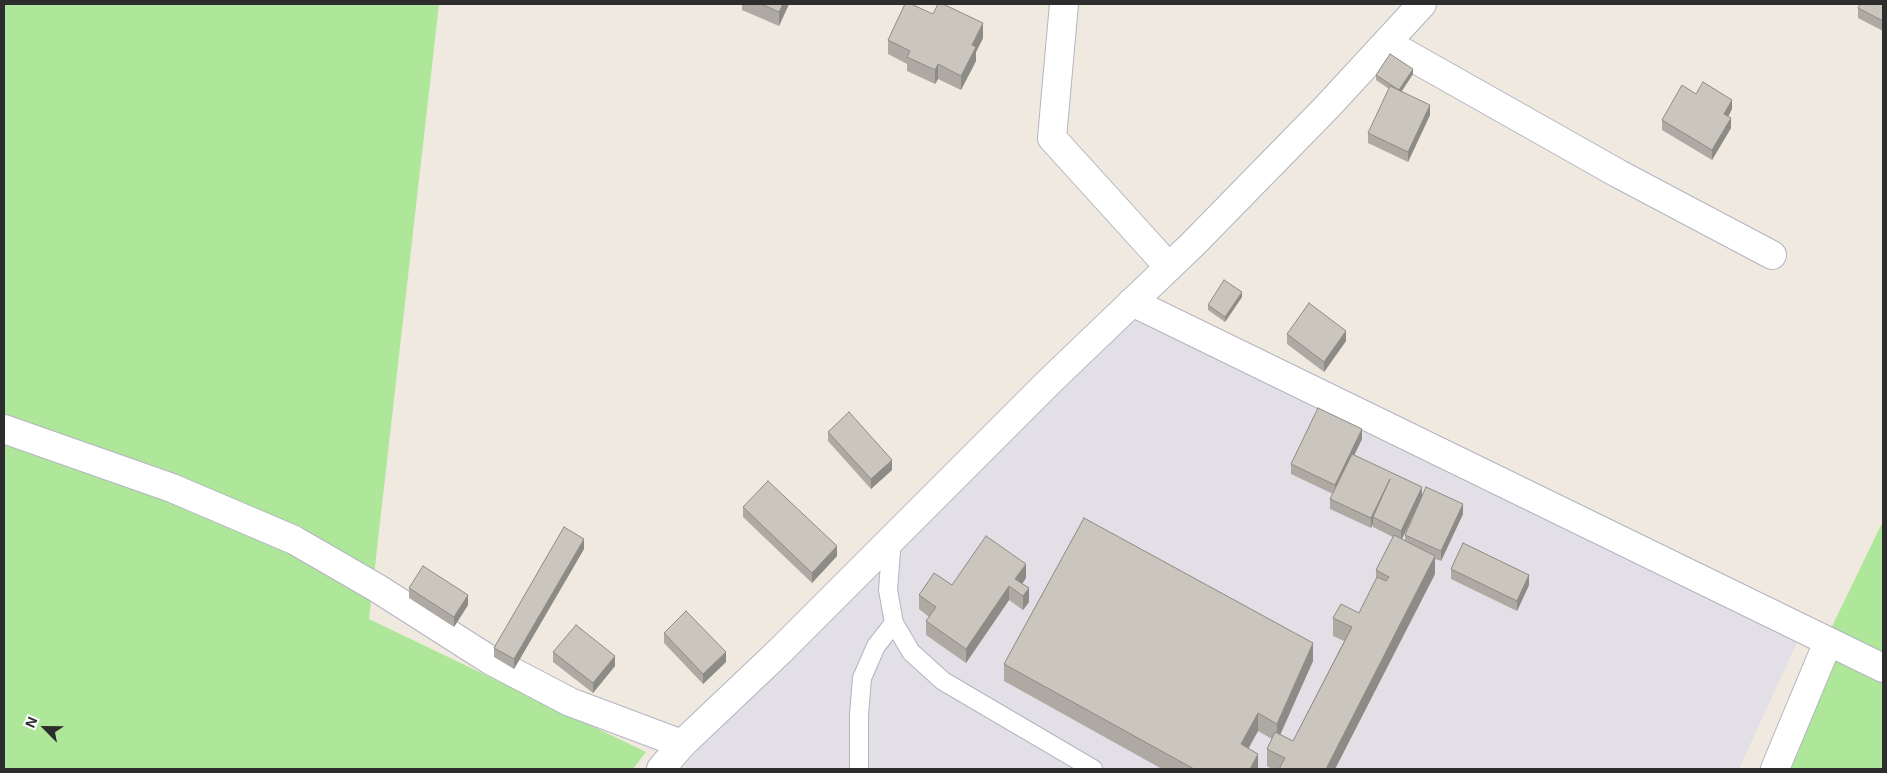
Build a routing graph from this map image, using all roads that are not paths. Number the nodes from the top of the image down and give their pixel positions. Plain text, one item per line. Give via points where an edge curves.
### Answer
1 (1064, 4) edge
2 (1422, 4) edge
3 (1387, 42) junction
4 (1772, 254) dead end
5 (1169, 267) junction
6 (1132, 302) junction
7 (4, 429) edge
8 (892, 539) junction
9 (894, 622) junction
10 (1828, 642) junction
11 (1883, 668) edge
12 (682, 744) junction
13 (661, 769) edge
14 (859, 769) edge
15 (1093, 769) edge
16 (1774, 769) edge

1 - 5 street via 1052,138
2 - 3 street
3 - 4 street via 1619,174
3 - 5 street
5 - 6 street
6 - 8 street
6 - 10 street
7 - 12 street via 172,488 294,540 490,660 570,702
8 - 9 lane via 888,590
8 - 12 street
9 - 14 lane via 876,646 862,678
9 - 15 lane via 911,652 942,681
10 - 11 street
10 - 16 street
12 - 13 street

